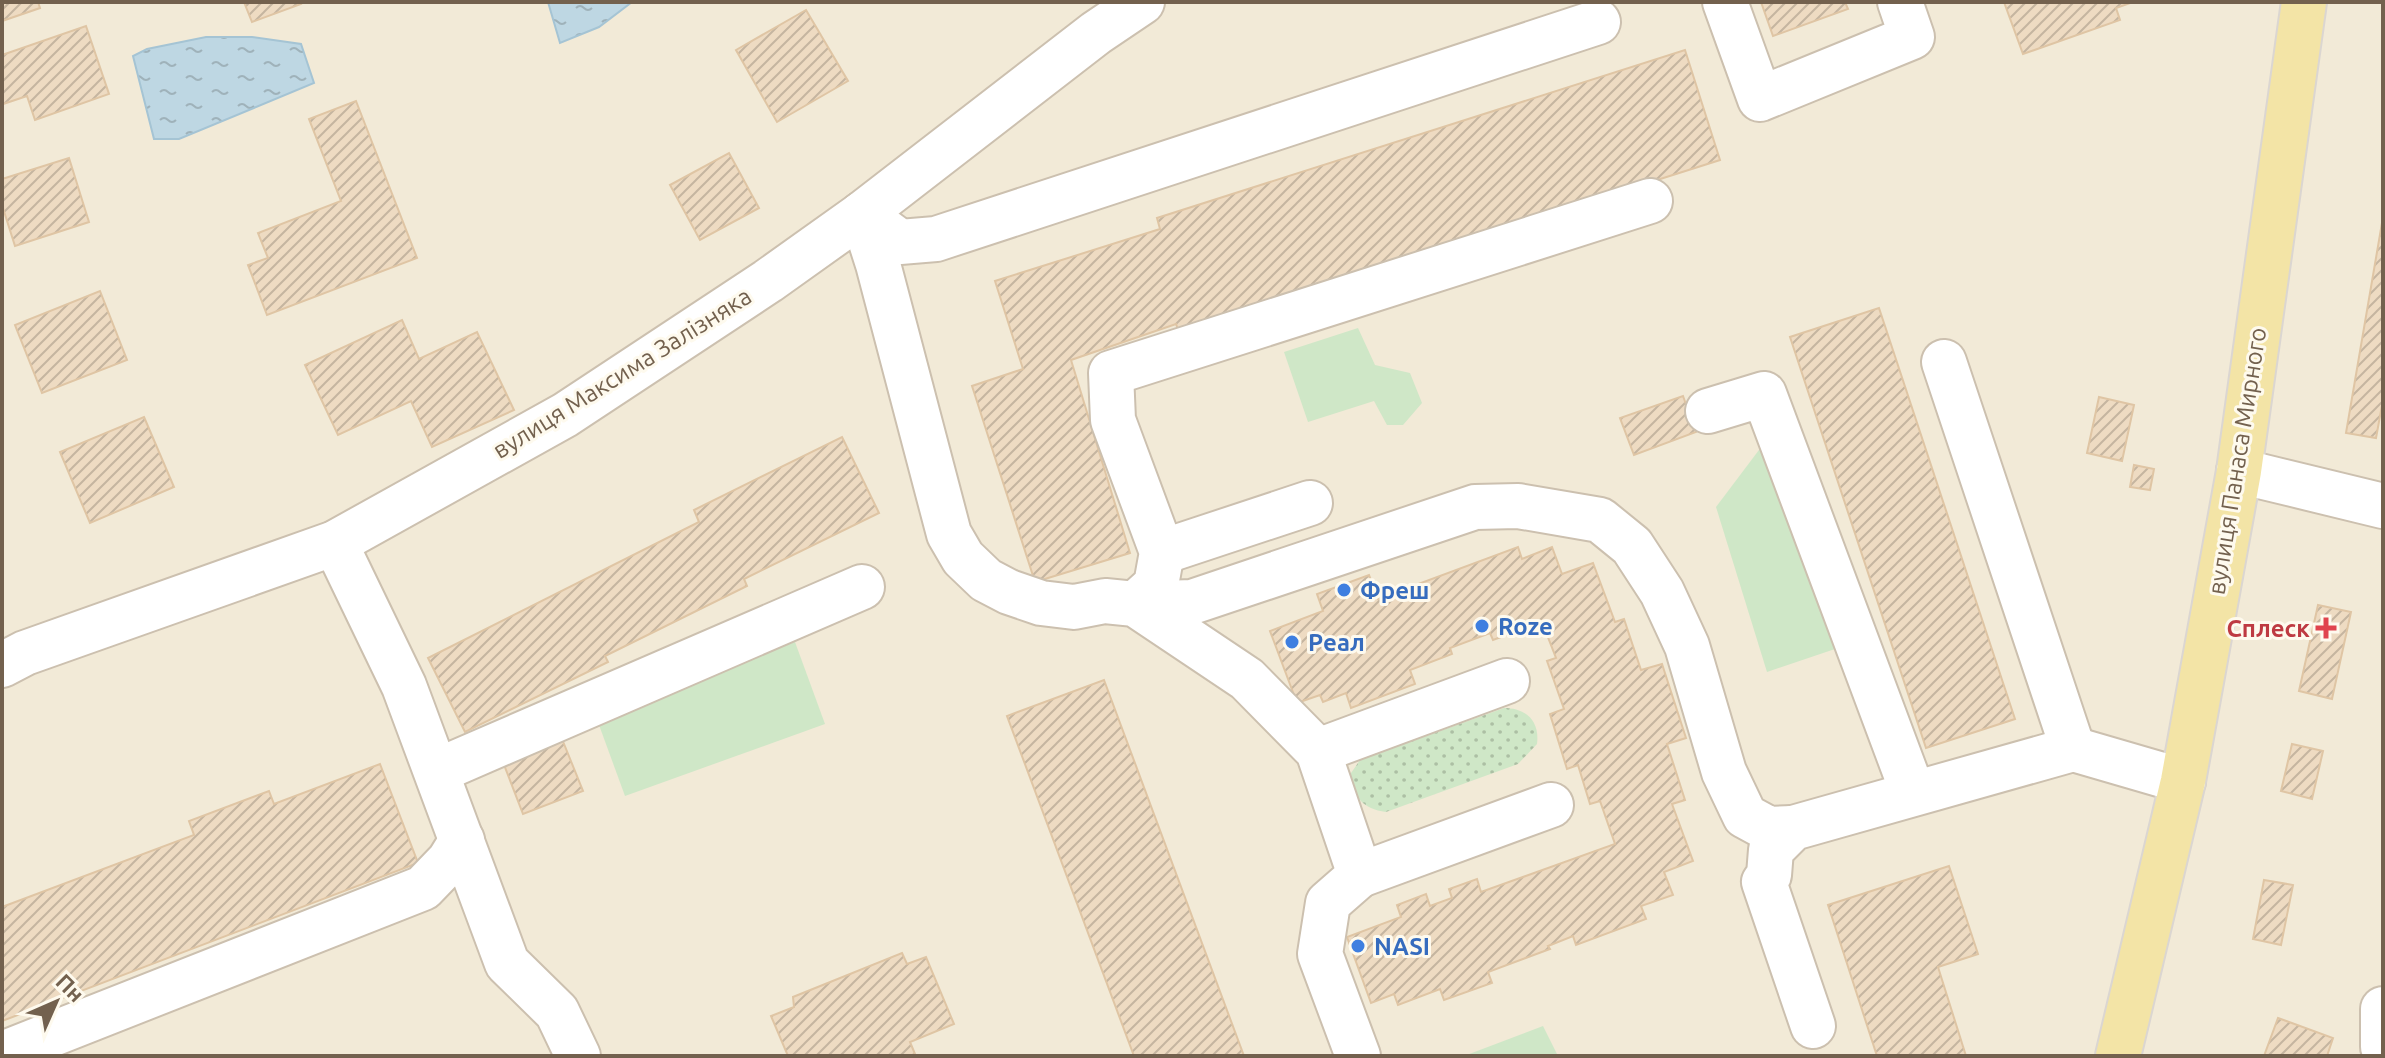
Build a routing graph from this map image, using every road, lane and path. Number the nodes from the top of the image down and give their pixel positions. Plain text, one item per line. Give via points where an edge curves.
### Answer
1 (1142, 2) edge
2 (1725, 2) edge
3 (1900, 2) edge
4 (2304, 2) edge
5 (1598, 22) dead end
6 (1650, 201) dead end
7 (862, 214) junction
8 (1944, 362) dead end
9 (1708, 411) dead end
10 (2239, 471) junction
11 (1310, 503) dead end
12 (2383, 506) edge
13 (335, 543) junction
14 (1162, 552) junction
15 (862, 587) dead end
16 (1135, 604) junction
17 (2, 665) edge
18 (1507, 681) dead end
19 (2073, 749) junction
20 (1318, 751) junction
21 (437, 771) junction
22 (2183, 781) junction
23 (1913, 793) junction
24 (1551, 805) dead end
25 (1793, 828) junction
26 (462, 840) junction
27 (1360, 875) junction
28 (2383, 1009) edge
29 (1813, 1026) dead end
30 (2383, 1047) edge
31 (2, 1054) edge
32 (578, 1056) edge
33 (1358, 1056) edge
34 (2118, 1056) edge

1 - 7 street, вулиця Максима Залізняка
2 - 3 street via 1760,99 1912,37
4 - 10 main road, вулиця Панаса Мирного
5 - 7 street via 936,239 900,242
6 - 14 street via 1111,373 1113,420
7 - 13 street, вулиця Максима Залізняка via 565,415
7 - 16 street via 949,534 963,558 986,580 1041,603
8 - 19 street
9 - 23 street via 1764,394
10 - 12 street
10 - 22 main road, вулиця Панаса Мирного
11 - 14 street
13 - 17 street, вулиця Максима Залізняка
13 - 21 street via 404,686
14 - 16 street via 1156,585
15 - 21 street
16 - 20 street via 1247,679
16 - 25 street via 1192,602 1475,507 1518,506 1600,520 1632,546 1662,592 1687,646 1724,772 1745,816 1769,829
18 - 20 street
19 - 22 street
19 - 23 street
20 - 27 street
21 - 26 street
22 - 34 main road, вулиця Панаса Мирного
23 - 25 street
24 - 27 street
25 - 29 street via 1771,850 1764,882
26 - 31 street via 423,888
26 - 32 street via 507,963 557,1012
27 - 33 street via 1328,903 1320,954
28 - 30 street

